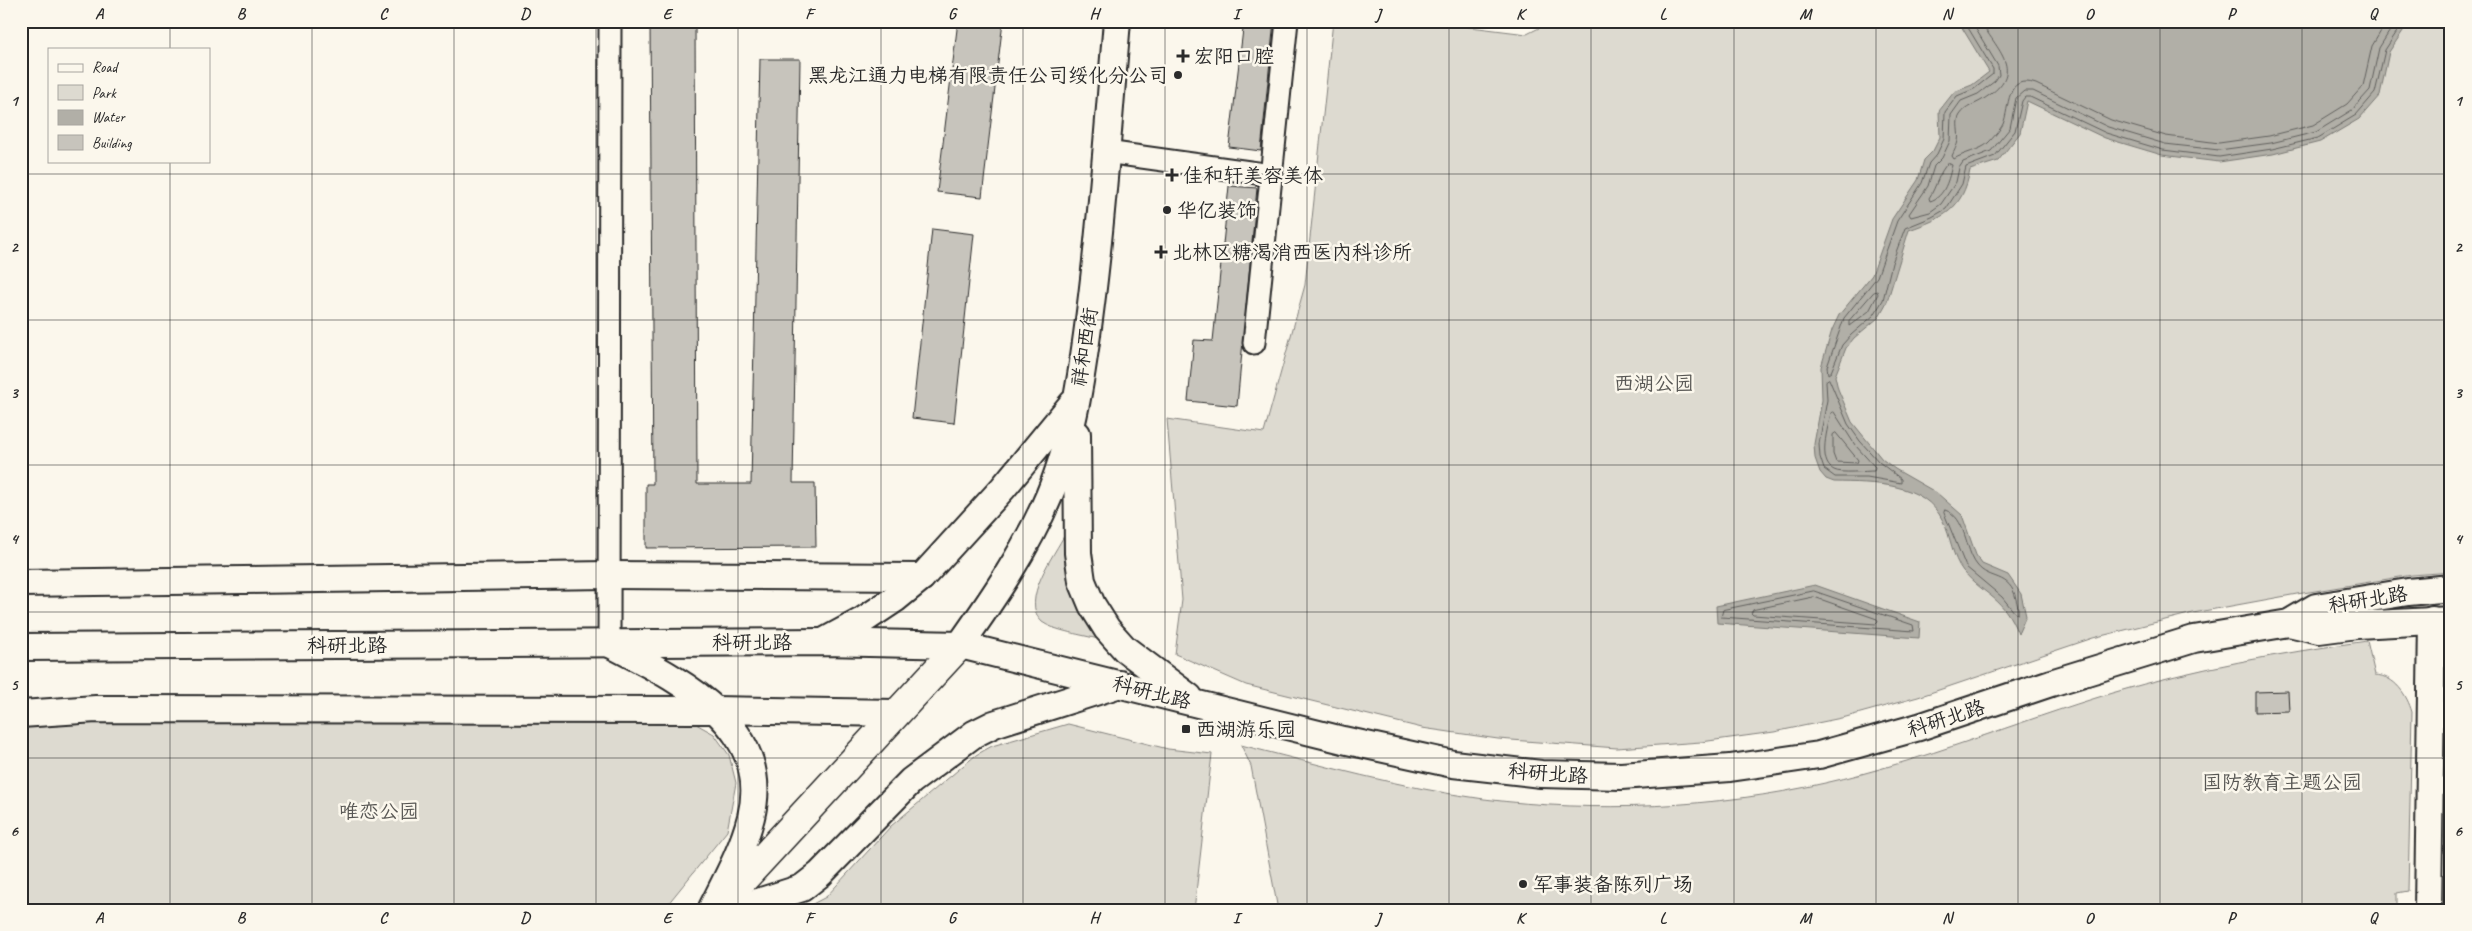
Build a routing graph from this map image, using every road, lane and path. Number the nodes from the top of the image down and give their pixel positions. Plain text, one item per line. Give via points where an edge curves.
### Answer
1 (610, 21) edge
2 (1117, 21) edge
3 (1287, 21) edge
4 (1106, 152) junction
5 (1271, 175) junction
6 (1254, 343) dead end
7 (1076, 399) junction
8 (608, 575) junction
9 (922, 577) junction
10 (21, 582) edge
11 (2451, 588) edge
12 (2441, 620) edge
13 (2288, 623) junction
14 (824, 642) junction
15 (609, 643) junction
16 (960, 645) junction
17 (21, 647) edge
18 (1121, 684) junction
19 (1200, 704) junction
20 (716, 710) junction
21 (897, 713) junction
22 (21, 714) edge
23 (713, 910) edge
24 (732, 910) edge
25 (2428, 910) edge

1 - 8 street
2 - 4 main road, 祥和西街
3 - 5 street
4 - 5 street
4 - 7 main road, 祥和西街 via 1095,278
5 - 6 street
7 - 9 main road via 1003,488
7 - 16 main road, 祥和西街 via 1065,448 1049,495 1021,553
7 - 19 main road via 1078,553 1082,581 1107,629 1125,649
8 - 9 main road
8 - 10 main road
8 - 15 street
9 - 14 main road via 895,600
11 - 13 main road, 科研北路 via 2316,607
12 - 13 main road, 科研北路 via 2319,630
12 - 25 main road
13 - 19 main road, 科研北路 via 2194,639 2050,682 1919,727 1819,754 1710,770 1621,776 1550,775 1454,764
14 - 15 main road, 科研北路
14 - 16 main road, 科研北路
15 - 17 main road, 科研北路
15 - 20 main road via 685,685
16 - 18 main road, 科研北路
16 - 21 highway
18 - 19 main road, 科研北路
18 - 24 main road via 994,724 974,734 911,781 808,883
20 - 21 main road
20 - 22 main road via 96,709
20 - 23 main road via 742,743 754,787 743,844
21 - 23 highway

